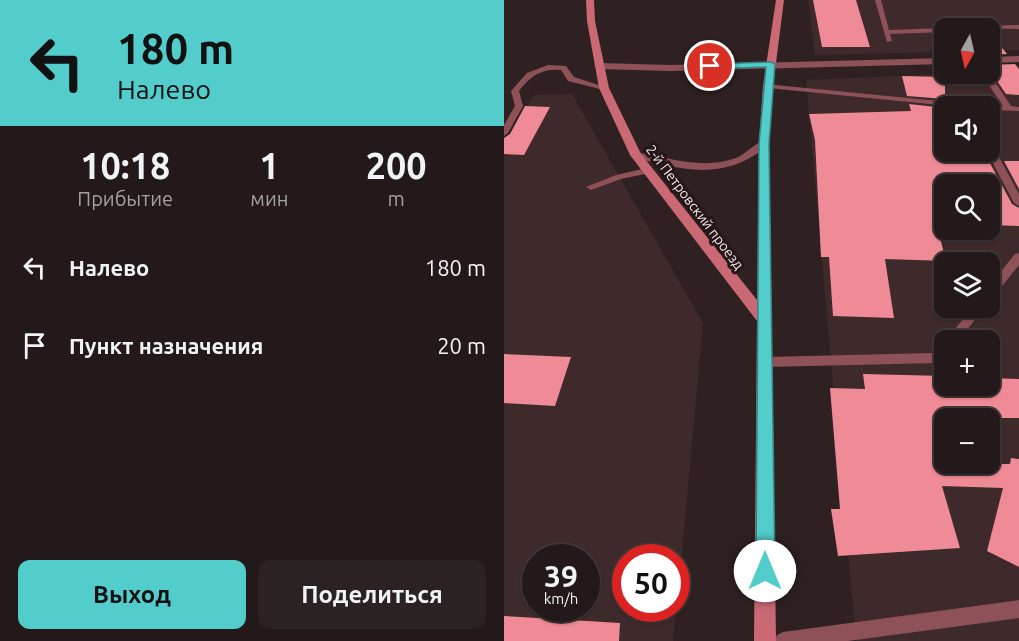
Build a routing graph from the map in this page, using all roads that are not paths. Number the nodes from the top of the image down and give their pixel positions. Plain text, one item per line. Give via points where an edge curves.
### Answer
1 (590, 0) edge
2 (780, 0) edge
3 (878, 0) edge
4 (1000, 27) edge
5 (1019, 27) edge
6 (934, 30) edge
7 (886, 32) junction
8 (889, 41) dead end
9 (1019, 59) edge
10 (1000, 60) edge
11 (934, 61) edge
12 (771, 64) junction
13 (599, 66) junction
14 (992, 84) edge
15 (768, 86) junction
16 (604, 88) junction
17 (934, 103) edge
18 (1000, 109) edge
19 (1008, 109) junction
20 (1019, 109) edge
21 (504, 133) edge
22 (764, 144) junction
23 (636, 155) junction
24 (997, 162) edge
25 (647, 171) junction
26 (591, 187) dead end
27 (1019, 203) edge
28 (1019, 257) edge
29 (1000, 281) edge
30 (970, 318) edge
31 (765, 321) junction
32 (960, 330) edge
33 (934, 358) edge
34 (765, 362) junction
35 (1019, 609) edge
36 (765, 641) edge
37 (783, 641) edge

1 - 13 main road, 2-й Петровский проезд
2 - 12 main road
3 - 7 lane
4 - 5 lane
6 - 7 lane
7 - 8 lane
9 - 10 street
11 - 12 street
12 - 13 street
12 - 15 main road
13 - 16 main road, 2-й Петровский проезд
14 - 19 lane
15 - 17 lane
15 - 22 main road
16 - 21 lane via 571,79 563,68 550,66 531,71 515,91 519,106
16 - 23 main road, 2-й Петровский проезд
18 - 19 lane
19 - 20 lane
22 - 23 street via 741,160 716,167
22 - 31 main road
23 - 25 main road, 2-й Петровский проезд
24 - 27 lane
25 - 26 lane
25 - 31 main road, 2-й Петровский проезд
28 - 29 lane
30 - 32 lane
31 - 34 main road
33 - 34 lane
34 - 36 main road
35 - 37 lane

